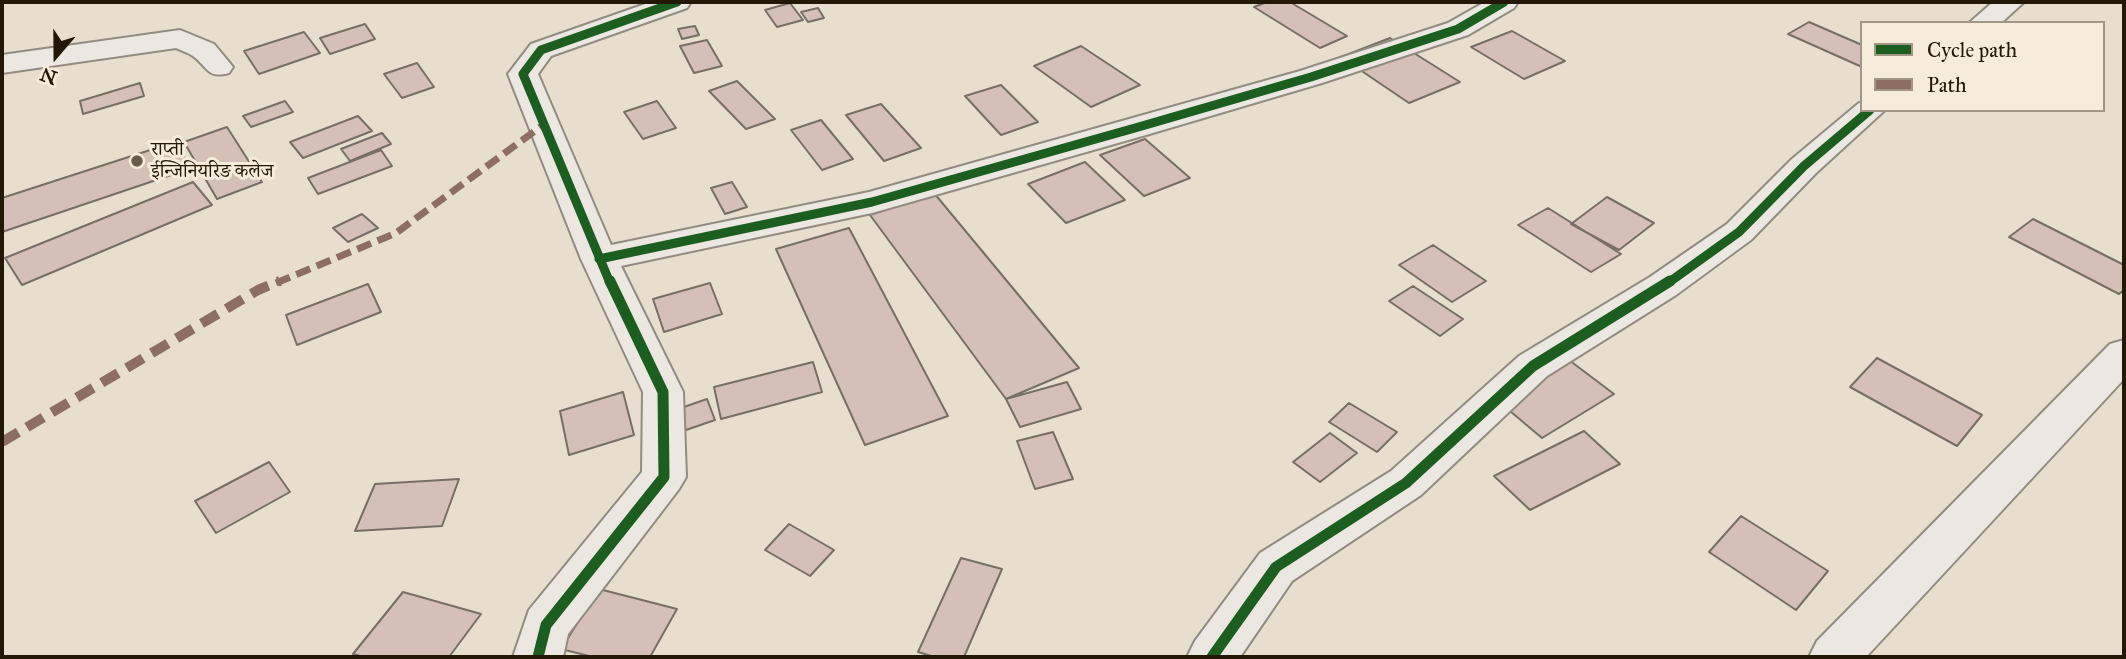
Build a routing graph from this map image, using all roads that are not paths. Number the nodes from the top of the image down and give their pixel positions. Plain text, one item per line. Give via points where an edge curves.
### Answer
1 (677, 2) edge
2 (1504, 2) edge
3 (2010, 2) edge
4 (1986, 21) edge
5 (2, 64) edge
6 (218, 67) dead end
7 (1868, 112) edge
8 (599, 259) junction
9 (2124, 354) edge
10 (538, 657) edge
11 (1212, 657) edge
12 (1834, 657) edge

1 - 8 street via 541,50 523,74
2 - 8 street via 1458,29 1122,132 872,202
3 - 4 street
5 - 6 street via 180,39 204,50
7 - 11 street via 1804,166 1739,232 1663,286 1533,366 1406,483 1276,567
8 - 10 street via 663,392 664,477 545,625
9 - 12 street

